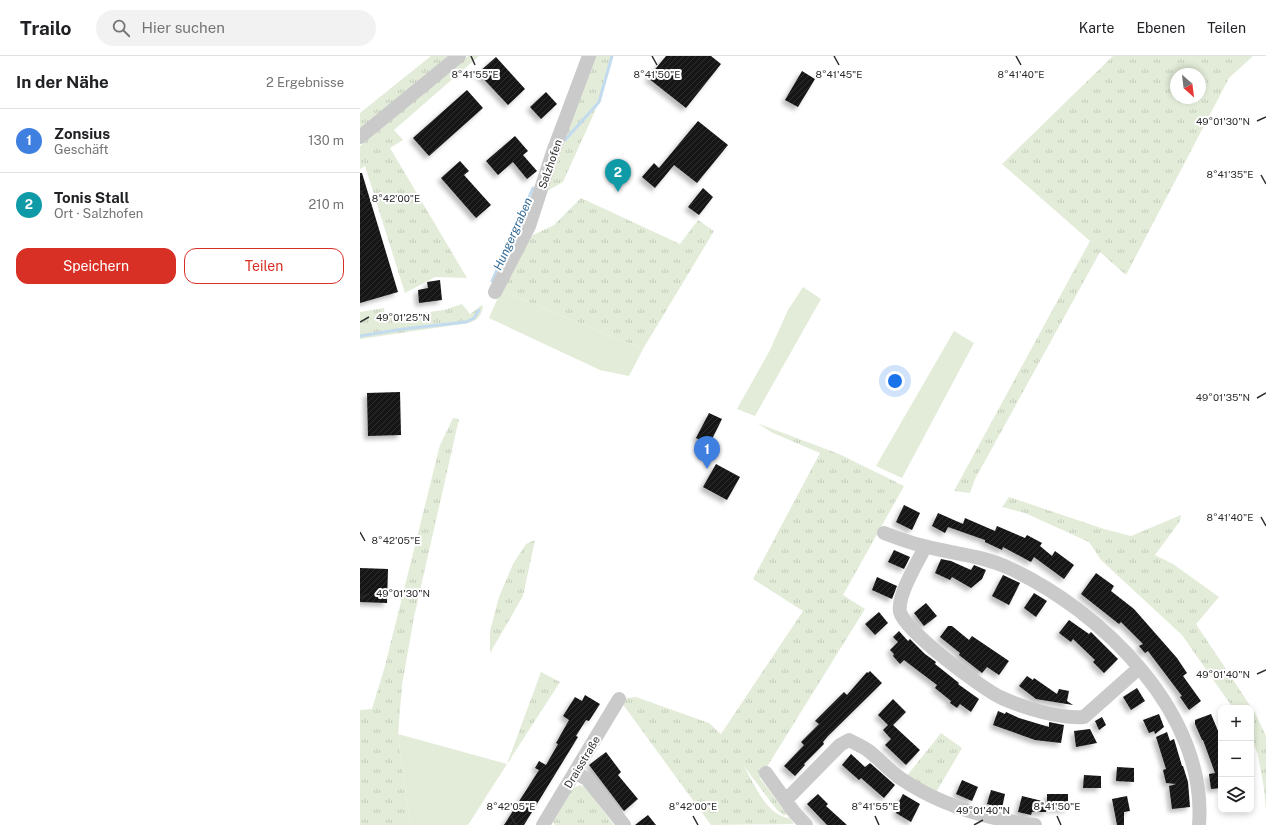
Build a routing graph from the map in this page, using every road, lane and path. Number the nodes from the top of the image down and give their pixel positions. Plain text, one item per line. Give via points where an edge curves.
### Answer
1 (459, 56) edge
2 (589, 56) edge
3 (360, 137) edge
4 (495, 292) dead end
5 (884, 533) dead end
6 (925, 547) junction
7 (1139, 668) junction
8 (619, 699) dead end
9 (576, 773) junction
10 (766, 773) dead end
11 (786, 800) junction
12 (543, 825) edge
13 (624, 825) edge
14 (806, 825) edge
15 (1034, 825) edge
16 (1199, 825) edge

1 - 3 street
2 - 4 street, Salzhofen via 529,226
5 - 6 street
6 - 7 street via 988,560 1032,581 1096,624
6 - 7 street via 906,585 900,602 900,613 914,631 950,662 1001,697 1072,718 1084,717
7 - 16 street via 1165,701 1183,736 1196,775 1200,799
8 - 9 street, Draisstraße
9 - 12 street, Draisstraße
9 - 13 street via 587,779
10 - 11 street
11 - 14 street
11 - 15 street via 840,745 849,740 868,751 899,777 940,800 972,814

